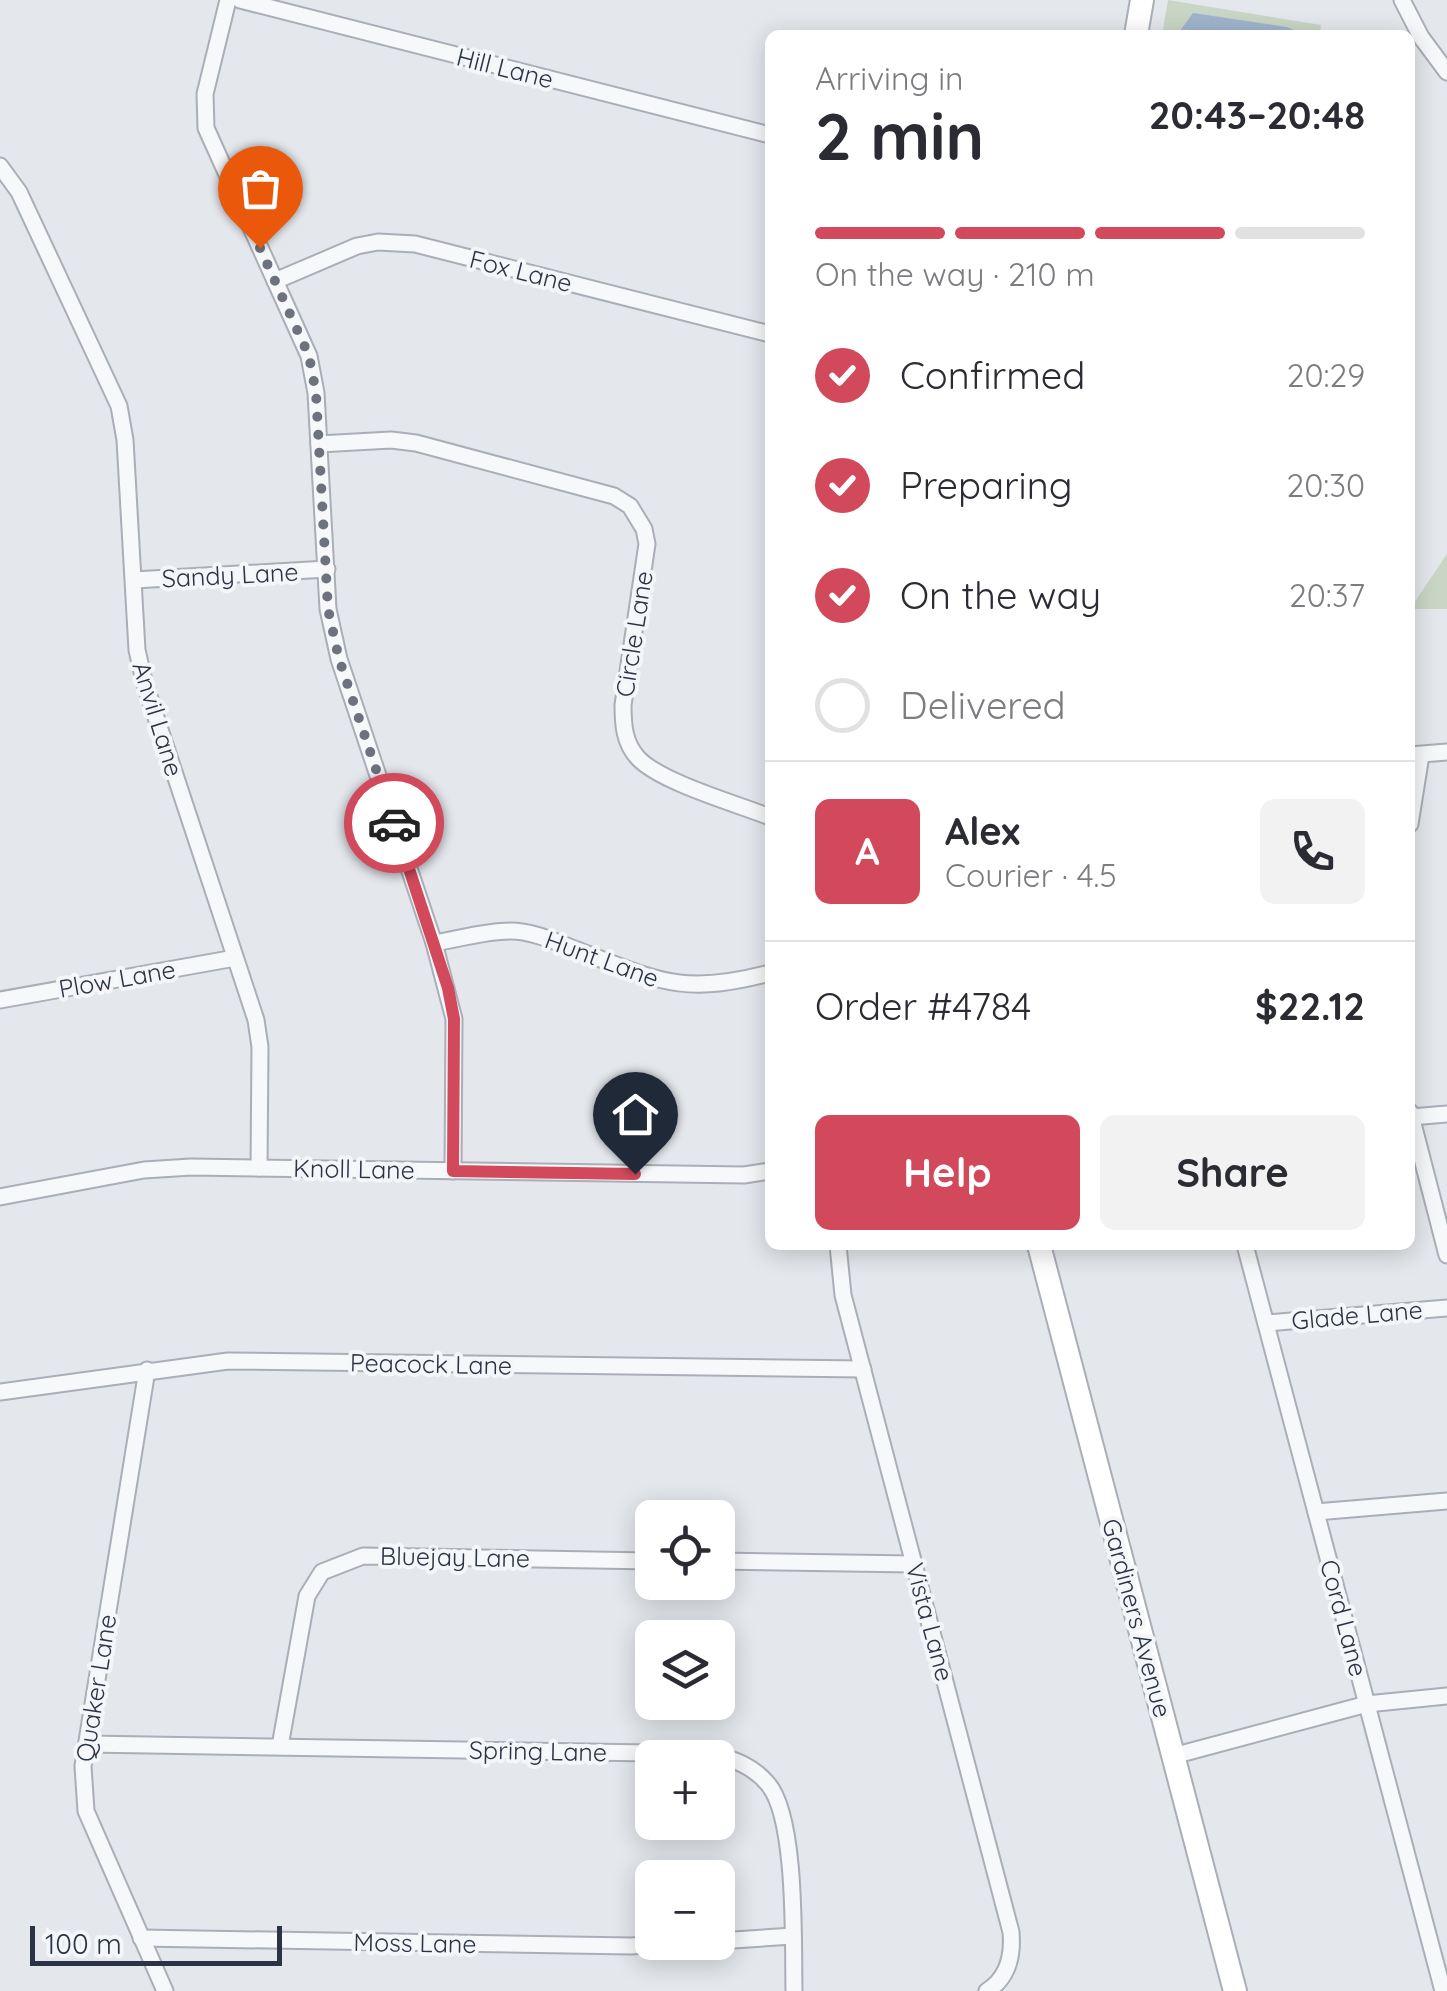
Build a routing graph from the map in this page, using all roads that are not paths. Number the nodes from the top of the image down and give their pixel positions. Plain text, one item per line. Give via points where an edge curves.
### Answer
1 (228, 0) edge
2 (240, 0) edge
3 (1142, 0) edge
4 (1402, 0) edge
5 (1137, 30) edge
6 (1447, 72) edge
7 (765, 134) edge
8 (0, 166) edge
9 (275, 280) junction
10 (765, 333) edge
11 (319, 444) junction
12 (328, 569) junction
13 (134, 580) junction
14 (1447, 752) edge
15 (1416, 755) edge
16 (765, 815) edge
17 (434, 943) junction
18 (235, 958) junction
19 (765, 974) edge
20 (0, 1000) edge
21 (1415, 1114) edge
22 (1447, 1114) edge
23 (1415, 1130) edge
24 (259, 1168) junction
25 (453, 1171) junction
26 (765, 1172) edge
27 (0, 1197) edge
28 (839, 1250) edge
29 (1040, 1250) edge
30 (1246, 1250) edge
31 (1447, 1255) edge
32 (1447, 1308) edge
33 (1266, 1323) junction
34 (147, 1370) junction
35 (863, 1370) junction
36 (0, 1392) edge
37 (1447, 1500) edge
38 (1316, 1512) junction
39 (635, 1561) edge
40 (735, 1562) edge
41 (914, 1564) junction
42 (1447, 1696) edge
43 (1367, 1704) junction
44 (87, 1744) junction
45 (280, 1746) junction
46 (1173, 1756) junction
47 (792, 1936) junction
48 (140, 1938) junction
49 (735, 1940) edge
50 (635, 1946) edge
51 (164, 1991) edge
52 (794, 1991) edge
53 (987, 1991) edge
54 (1235, 1991) edge
55 (1443, 1991) edge

1 - 9 street via 204,94 206,128
2 - 7 street, Hill Lane
3 - 5 main road
4 - 6 street
8 - 13 street, Anvil Lane via 118,406
9 - 10 street, Fox Lane via 356,246 415,244
9 - 11 street via 309,356
11 - 12 street
11 - 16 street, Circle Lane via 416,443 594,488 630,506 647,544 623,705 630,747 664,776
12 - 13 street, Sandy Lane
12 - 17 street via 339,659
13 - 18 street, Anvil Lane via 144,680
14 - 15 street
17 - 19 street, Hunt Lane via 510,931 680,986
17 - 25 street via 454,1019
18 - 20 street, Plow Lane
18 - 24 street, Anvil Lane via 260,1048
21 - 22 street
23 - 31 street
24 - 25 street, Knoll Lane
24 - 27 street, Knoll Lane via 144,1170
25 - 26 street, Knoll Lane
28 - 35 street, Vista Lane
29 - 46 main road, Gardiners Avenue
30 - 33 street, Cord Lane
32 - 33 street, Glade Lane
33 - 38 street, Cord Lane
34 - 35 street, Peacock Lane via 228,1361
34 - 36 street, Peacock Lane
34 - 44 street, Quaker Lane
35 - 41 street, Vista Lane
37 - 38 street
38 - 43 street, Cord Lane
39 - 45 street, Bluejay Lane via 363,1556 322,1572 307,1596
40 - 41 street
41 - 53 street, Vista Lane via 1011,1932 1010,1962
42 - 43 street
43 - 46 street
43 - 55 street, Cord Lane
44 - 45 street, Spring Lane
44 - 48 street, Quaker Lane via 86,1811
45 - 47 street, Spring Lane via 714,1754 739,1761 766,1782 782,1811
46 - 54 main road, Gardiners Avenue
47 - 49 street
47 - 52 street, Spring Lane
48 - 50 street, Moss Lane
48 - 51 street, Quaker Lane

